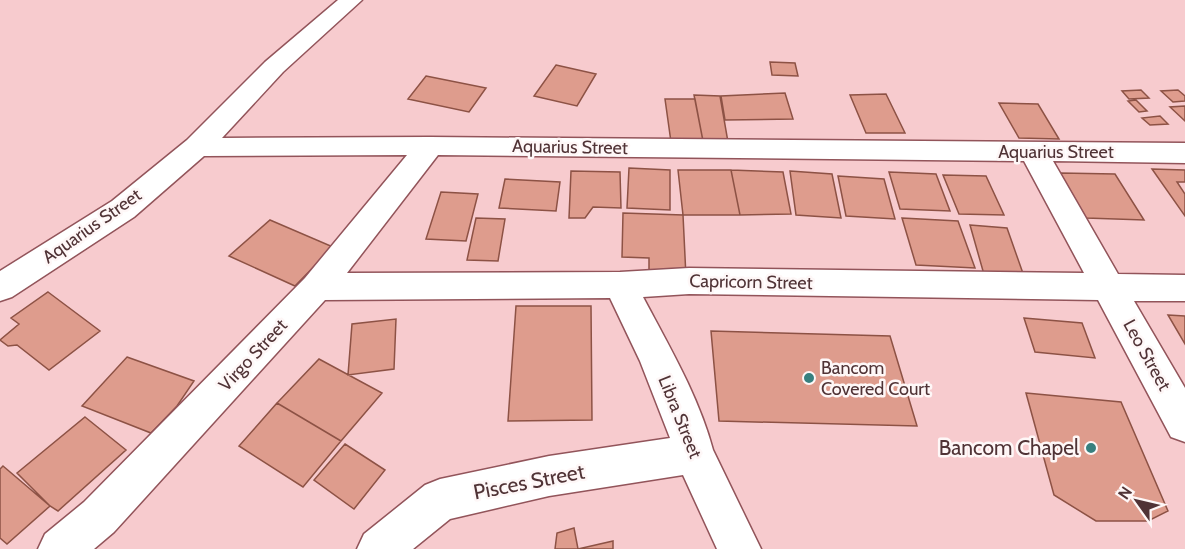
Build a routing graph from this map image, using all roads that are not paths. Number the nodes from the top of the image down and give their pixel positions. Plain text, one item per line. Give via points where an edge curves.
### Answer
1 (351, 0) edge
2 (430, 146) junction
3 (197, 147) junction
4 (1034, 153) junction
5 (1185, 153) edge
6 (620, 285) junction
7 (316, 287) junction
8 (1110, 287) junction
9 (0, 288) edge
10 (1185, 288) edge
11 (1185, 424) edge
12 (694, 454) junction
13 (60, 549) edge
14 (379, 549) edge
15 (739, 549) edge

1 - 3 street via 274,66
2 - 3 street, Aquarius Street
2 - 4 street, Aquarius Street
2 - 7 street, Virgo Street
3 - 9 street, Aquarius Street via 123,209
4 - 5 street, Aquarius Street
4 - 8 street, Leo Street
6 - 7 street, Capricorn Street
6 - 8 street, Capricorn Street via 689,281
6 - 12 street, Libra Street via 680,411
7 - 13 street, Virgo Street via 99,517
8 - 10 street, Capricorn Street
8 - 11 street, Leo Street
12 - 14 street, Pisces Street via 549,476 440,500
12 - 15 street, Libra Street

